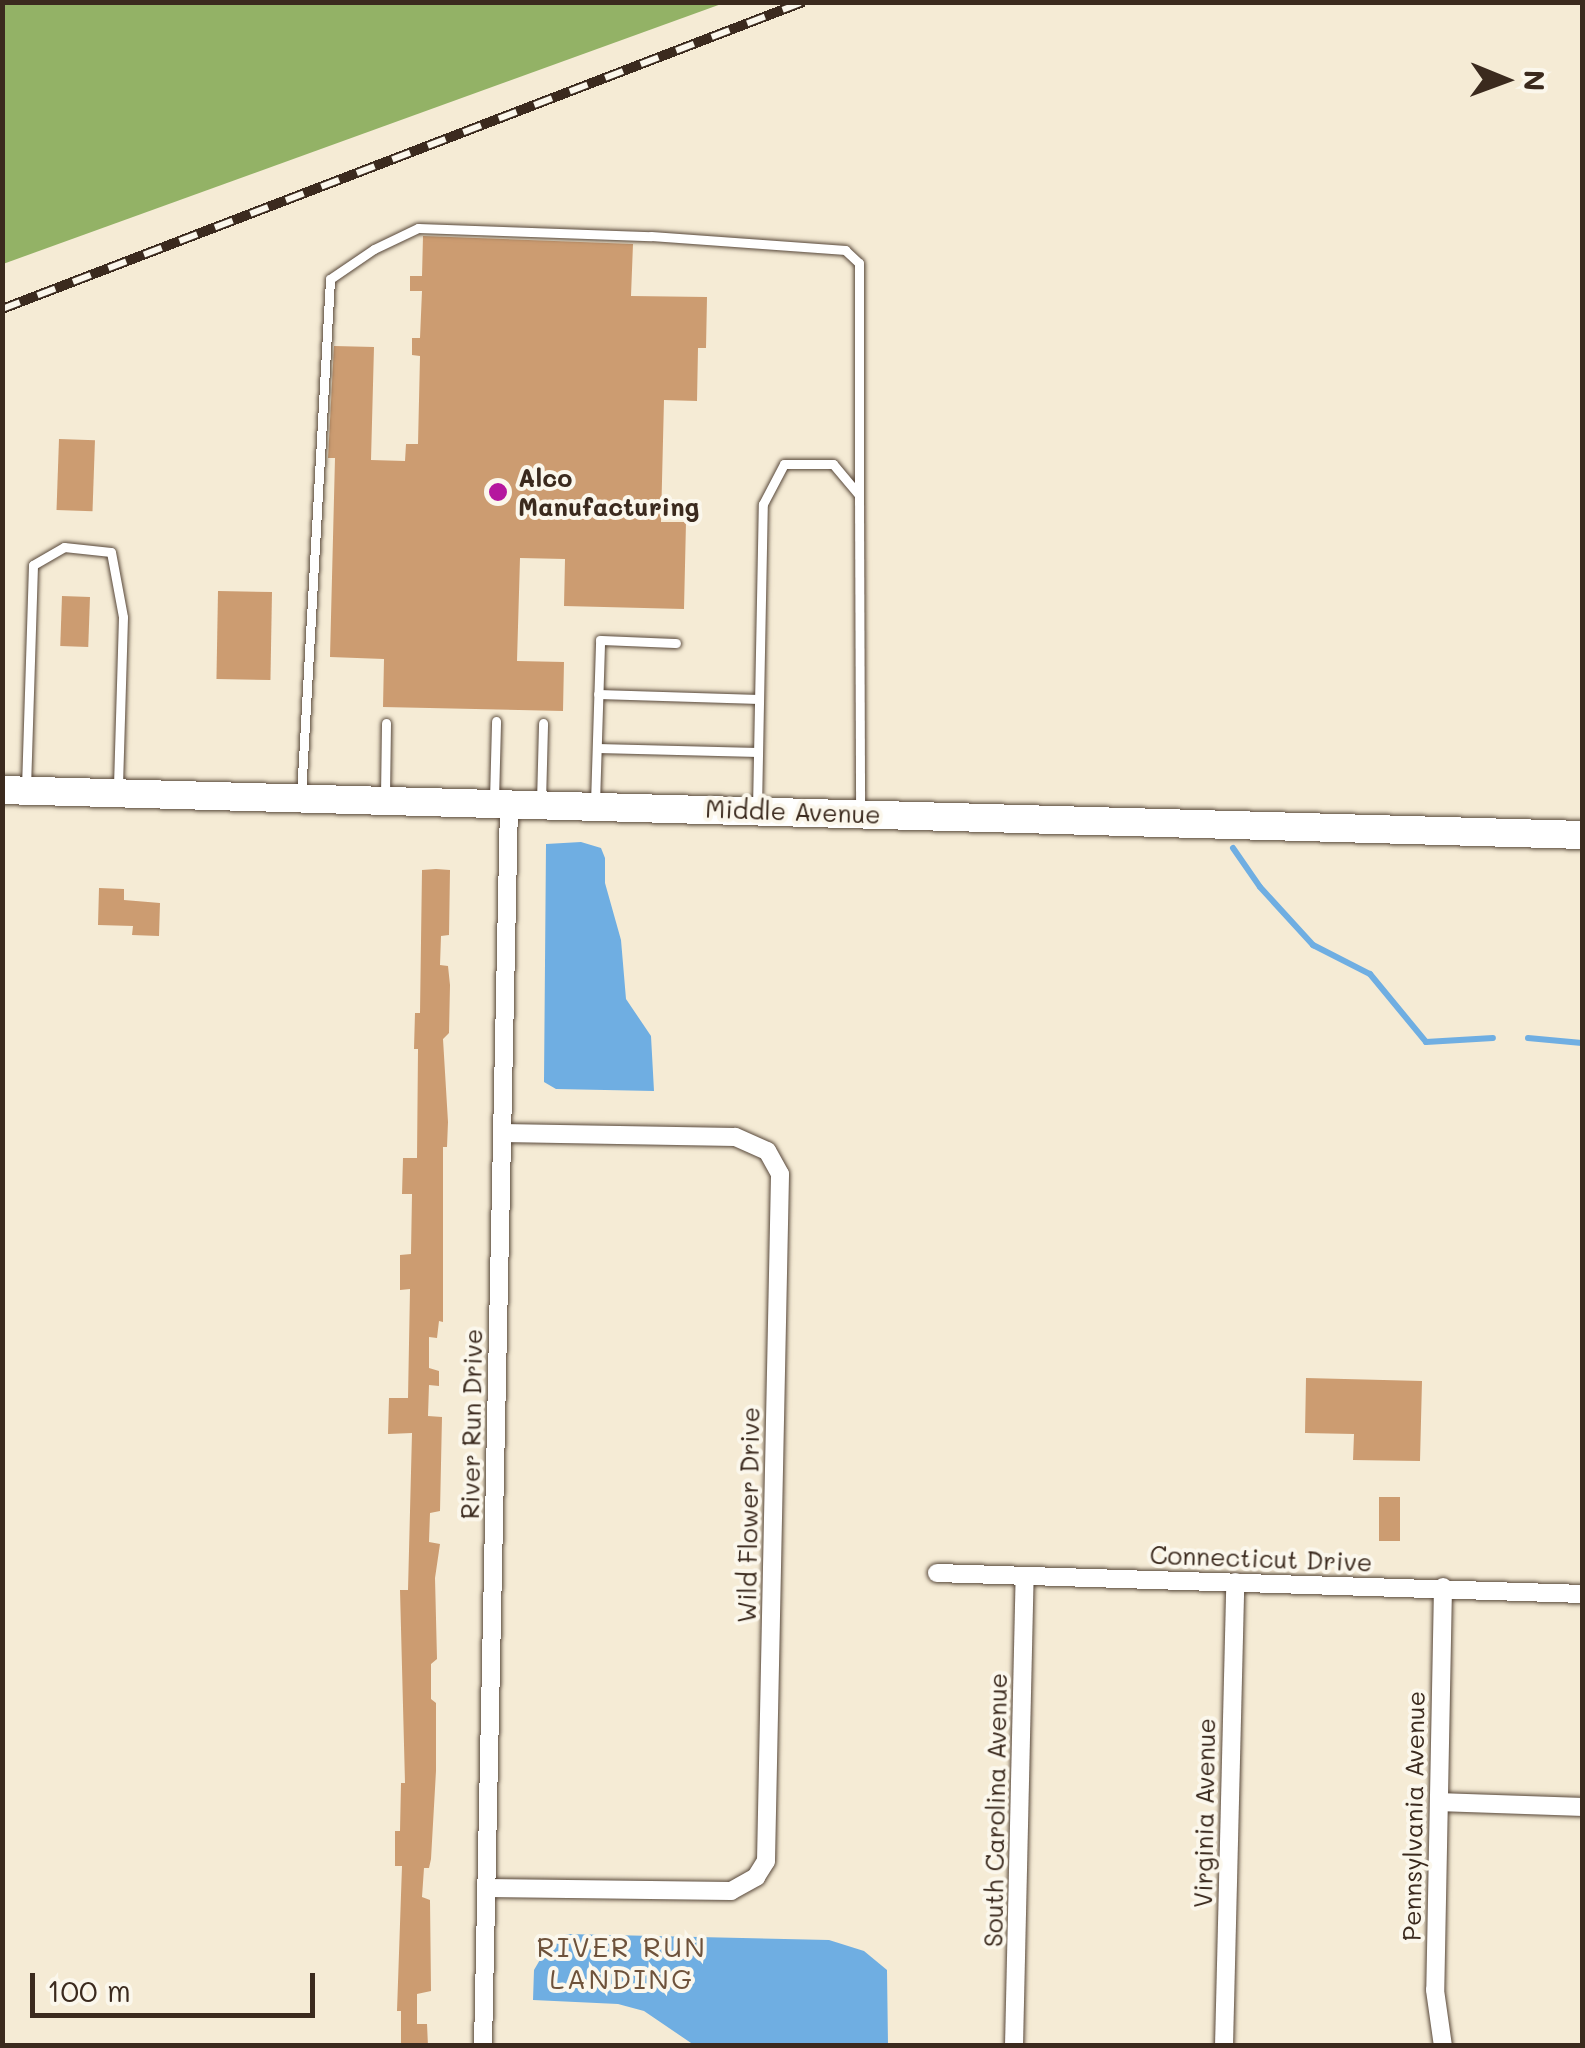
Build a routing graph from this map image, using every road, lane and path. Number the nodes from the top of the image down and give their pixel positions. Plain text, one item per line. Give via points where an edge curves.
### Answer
1 (859, 495) junction
2 (676, 643) dead end
3 (598, 694) junction
4 (759, 699) junction
5 (496, 722) dead end
6 (386, 723) dead end
7 (543, 723) dead end
8 (597, 748) junction
9 (758, 752) junction
10 (14, 790) edge
11 (118, 793) junction
12 (301, 798) junction
13 (385, 800) junction
14 (502, 803) junction
15 (540, 804) junction
16 (595, 806) junction
17 (757, 810) junction
18 (860, 813) junction
19 (1582, 835) edge
20 (502, 1133) junction
21 (937, 1573) dead end
22 (1025, 1576) junction
23 (1234, 1582) junction
24 (1443, 1588) junction
25 (1582, 1594) edge
26 (1439, 1802) junction
27 (1582, 1807) edge
28 (486, 1888) junction
29 (484, 2046) edge
30 (1014, 2046) edge
31 (1224, 2046) edge
32 (1443, 2046) edge

1 - 4 lane via 832,464 784,464 763,504
1 - 12 lane via 859,263 846,250 418,228 374,249 330,279
1 - 18 lane
2 - 3 lane via 600,640
3 - 4 lane
3 - 8 lane
4 - 9 lane
5 - 14 lane
6 - 13 lane
7 - 15 lane
8 - 9 lane
8 - 16 lane
9 - 17 lane
10 - 11 street, Middle Avenue
10 - 11 lane via 33,565 64,547 111,552 123,617
11 - 12 street, Middle Avenue
12 - 13 street, Middle Avenue
13 - 14 street, Middle Avenue
14 - 15 street, Middle Avenue
14 - 20 street, River Run Drive
15 - 16 street, Middle Avenue
16 - 17 street, Middle Avenue
17 - 18 street, Middle Avenue
18 - 19 street, Middle Avenue
20 - 28 street, River Run Drive
20 - 28 street, Wild Flower Drive via 748,1140 774,1159 780,1194 766,1862 756,1877 731,1891
21 - 22 street, Connecticut Drive
22 - 23 street, Connecticut Drive
22 - 30 street, South Carolina Avenue
23 - 24 street, Connecticut Drive
23 - 31 street, Virginia Avenue
24 - 25 street, Connecticut Drive
24 - 26 street, Pennsylvania Avenue
26 - 27 street
26 - 32 street, Pennsylvania Avenue via 1435,1990
28 - 29 street, River Run Drive

